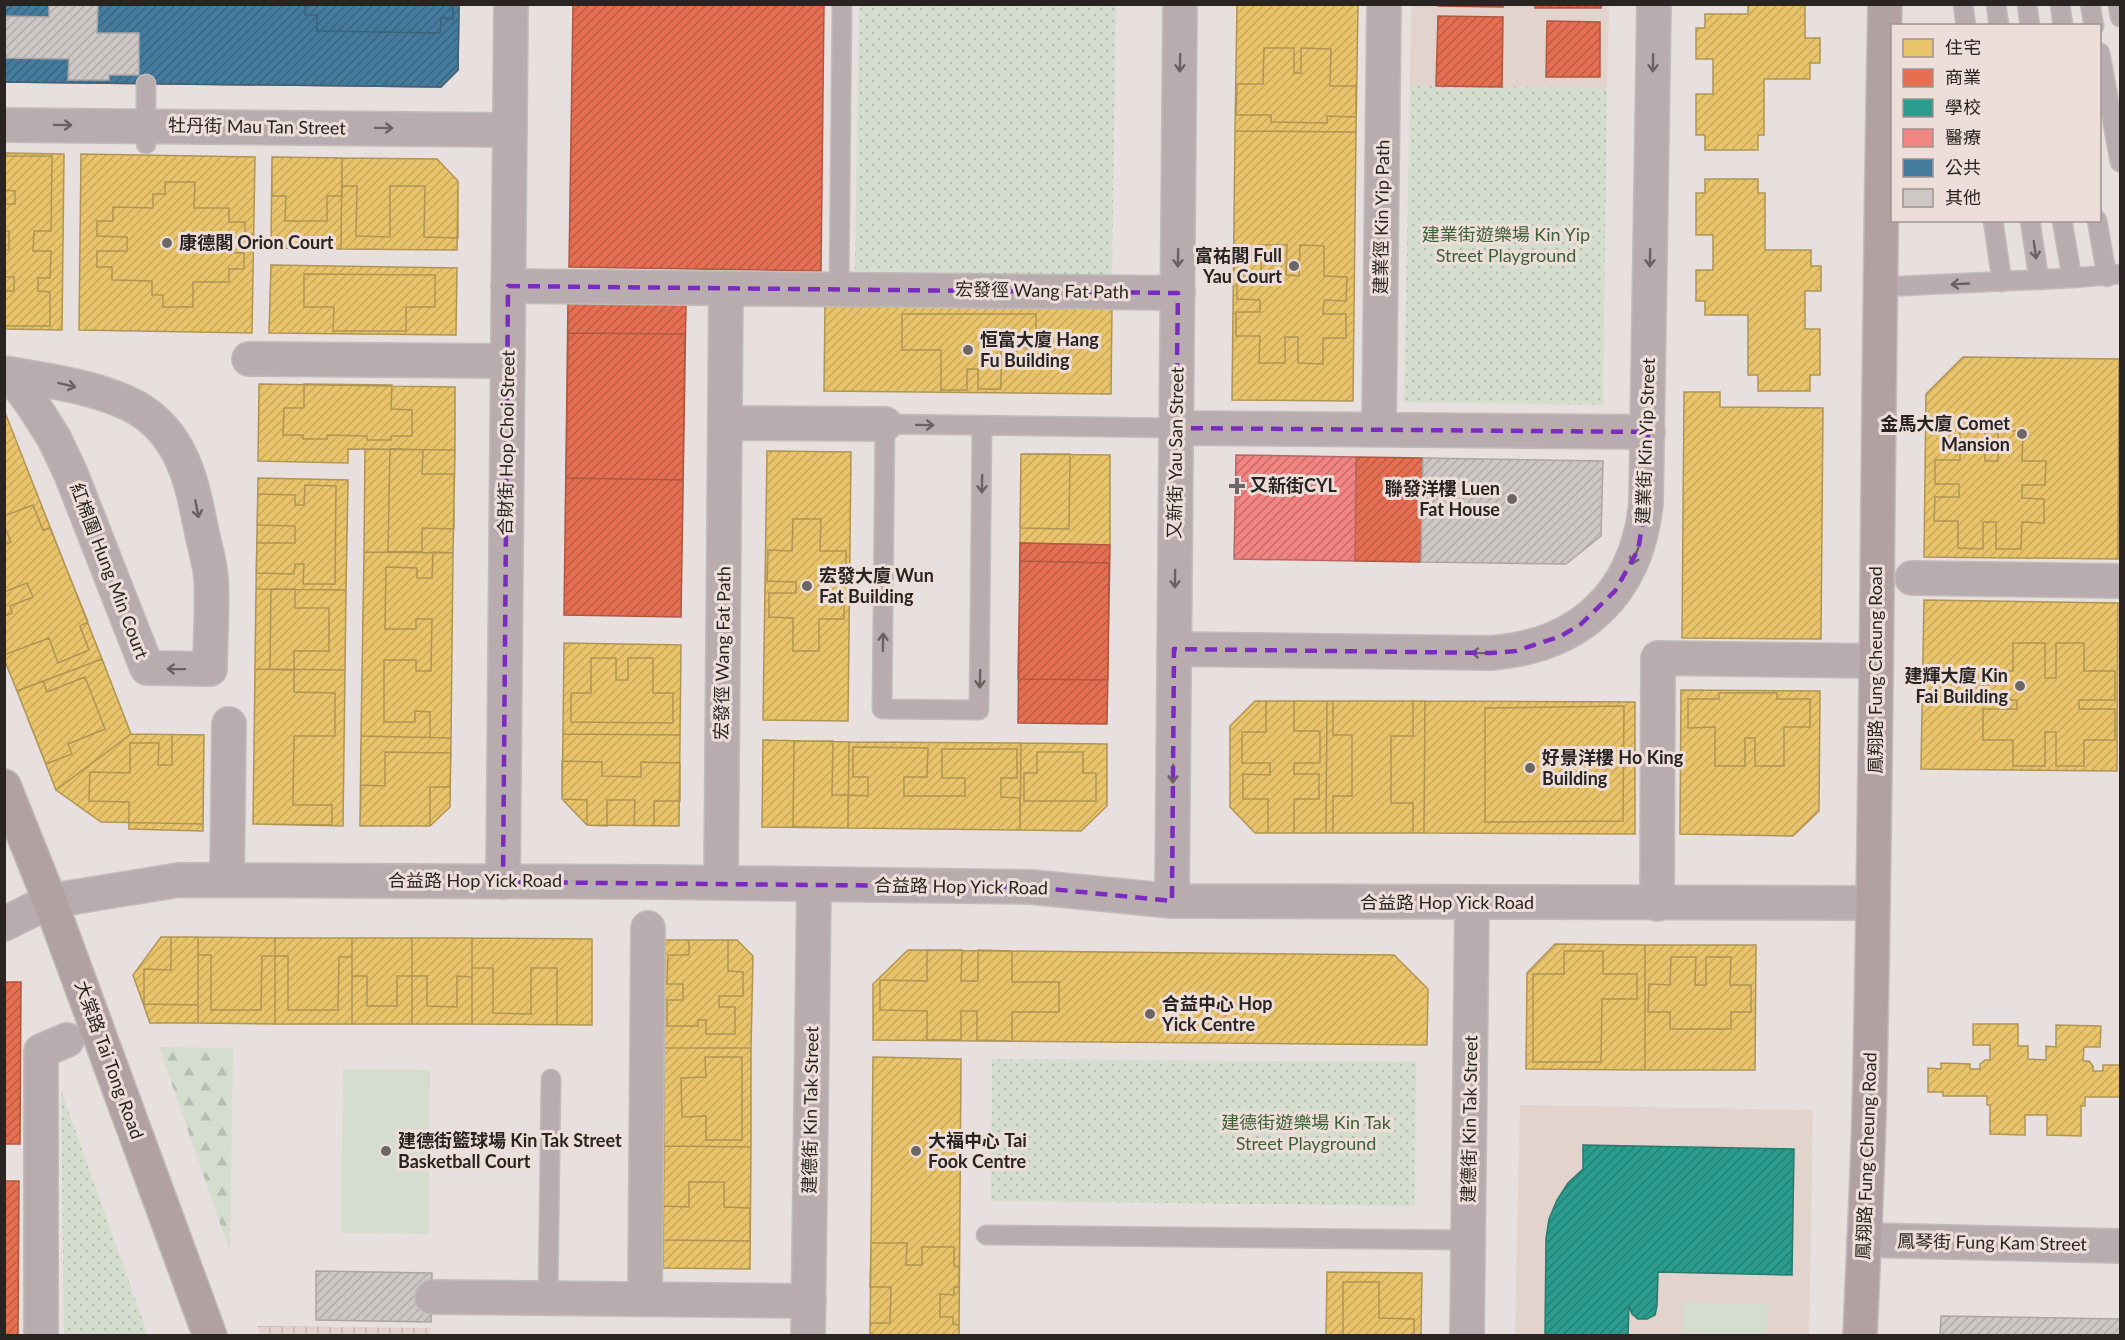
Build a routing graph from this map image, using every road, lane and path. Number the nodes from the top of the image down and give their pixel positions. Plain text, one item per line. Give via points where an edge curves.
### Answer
1 (511, 4) edge
2 (842, 4) edge
3 (1180, 4) edge
4 (1384, 4) edge
5 (1654, 4) edge
6 (1886, 4) edge
7 (1963, 4) edge
8 (1996, 4) edge
9 (2026, 4) edge
10 (2060, 4) edge
11 (2090, 4) edge
12 (2118, 4) edge
13 (2121, 17) edge
14 (1966, 24) edge
15 (1999, 24) edge
16 (2030, 24) edge
17 (2064, 24) edge
18 (2094, 24) edge
19 (2101, 58) edge
20 (146, 84) dead end
21 (4, 125) edge
22 (510, 130) junction
23 (146, 135) junction
24 (2121, 162) edge
25 (1993, 222) edge
26 (2030, 222) edge
27 (2062, 222) edge
28 (2098, 222) edge
29 (2114, 275) edge
30 (2072, 279) junction
31 (2039, 280) junction
32 (2002, 282) junction
33 (508, 286) junction
34 (1881, 287) junction
35 (726, 288) junction
36 (839, 289) junction
37 (1178, 292) junction
38 (249, 359) dead end
39 (507, 361) junction
40 (7, 374) edge
41 (725, 423) junction
42 (885, 424) junction
43 (982, 426) junction
44 (1176, 428) junction
45 (1380, 429) junction
46 (1648, 432) junction
47 (1912, 578) dead end
48 (2121, 581) edge
49 (1174, 648) junction
50 (1875, 661) junction
51 (229, 724) dead end
52 (4, 786) edge
53 (227, 880) junction
54 (503, 882) junction
55 (721, 883) junction
56 (814, 884) junction
57 (50, 901) junction
58 (1172, 901) junction
59 (1472, 903) junction
60 (1873, 903) junction
61 (1657, 904) junction
62 (4, 924) edge
63 (648, 928) dead end
64 (67, 1040) dead end
65 (551, 1079) dead end
66 (986, 1235) dead end
67 (1468, 1240) junction
68 (1864, 1240) junction
69 (2121, 1246) edge
70 (432, 1297) dead end
71 (548, 1298) junction
72 (645, 1299) junction
73 (809, 1301) junction
74 (41, 1335) edge
75 (210, 1335) edge
76 (808, 1335) edge
77 (1467, 1335) edge
78 (1860, 1335) edge

1 - 22 street, 合財街 Hop Choi Street
2 - 36 lane
3 -> 37 street, 又新街 Yau San Street
4 - 45 street, 建業徑 Kin Yip Path
5 -> 46 street, 建業街 Kin Yip Street
6 - 34 street, 鳳翔路 Fung Cheung Road
7 - 14 lane
8 - 15 lane
9 - 16 lane
10 - 17 lane
11 - 18 lane
12 - 13 lane
19 - 24 lane
20 - 23 lane
21 -> 23 street, 牡丹街 Mau Tan Street
23 -> 22 street, 牡丹街 Mau Tan Street
22 - 33 street, 合財街 Hop Choi Street
25 - 32 lane
26 -> 31 lane
27 - 30 lane
28 - 29 lane
29 - 30 lane
30 - 31 lane
31 - 32 lane
32 -> 34 lane
33 - 35 street, 宏發徑 Wang Fat Path
33 - 39 street, 合財街 Hop Choi Street
34 - 50 street, 鳳翔路 Fung Cheung Road
35 - 36 street, 宏發徑 Wang Fat Path
35 - 41 street, 宏發徑 Wang Fat Path
36 - 37 street, 宏發徑 Wang Fat Path
37 - 44 street, 又新街 Yau San Street
38 - 39 street
39 - 54 street, 合財街 Hop Choi Street
40 -> 40 street, 紅棉圍 Hung Min Court via 117,399 138,409 172,441 192,482 211,577 210,669 147,668 54,438
41 - 42 street
41 - 55 street, 宏發徑 Wang Fat Path
42 -> 43 lane
43 -> 42 lane via 979,710 882,709
43 - 44 lane
44 - 45 street
44 -> 49 street, 又新街 Yau San Street
45 - 46 street
46 -> 49 street, 建業街 Kin Yip Street via 1647,503 1633,561 1599,609 1561,636 1516,651 1491,653
47 - 48 street
49 -> 58 street, 又新街 Yau San Street
50 - 60 street, 鳳翔路 Fung Cheung Road
50 - 61 street via 1658,658
51 - 53 street
52 - 57 street, 大棠路 Tai Tong Road
53 - 54 street, 合益路 Hop Yick Road
53 - 57 street, 合益路 Hop Yick Road via 179,880
54 - 55 street, 合益路 Hop Yick Road
55 - 56 street, 合益路 Hop Yick Road
56 - 58 street, 合益路 Hop Yick Road via 1031,887
56 - 73 street, 建德街 Kin Tak Street
57 - 62 street, 合益路 Hop Yick Road
57 - 75 street, 大棠路 Tai Tong Road
58 - 59 street, 合益路 Hop Yick Road
59 - 61 street, 合益路 Hop Yick Road
59 - 67 street, 建德街 Kin Tak Street
60 - 61 street, 合益路 Hop Yick Road
60 - 68 street, 鳳翔路 Fung Cheung Road
63 - 72 street
64 - 74 street via 41,1051
65 - 71 lane
66 - 67 lane
67 - 77 street, 建德街 Kin Tak Street
68 - 69 street, 鳳琴街 Fung Kam Street
68 - 78 street, 鳳翔路 Fung Cheung Road
70 - 71 street
71 - 72 street
72 - 73 street
73 - 76 street, 建德街 Kin Tak Street

